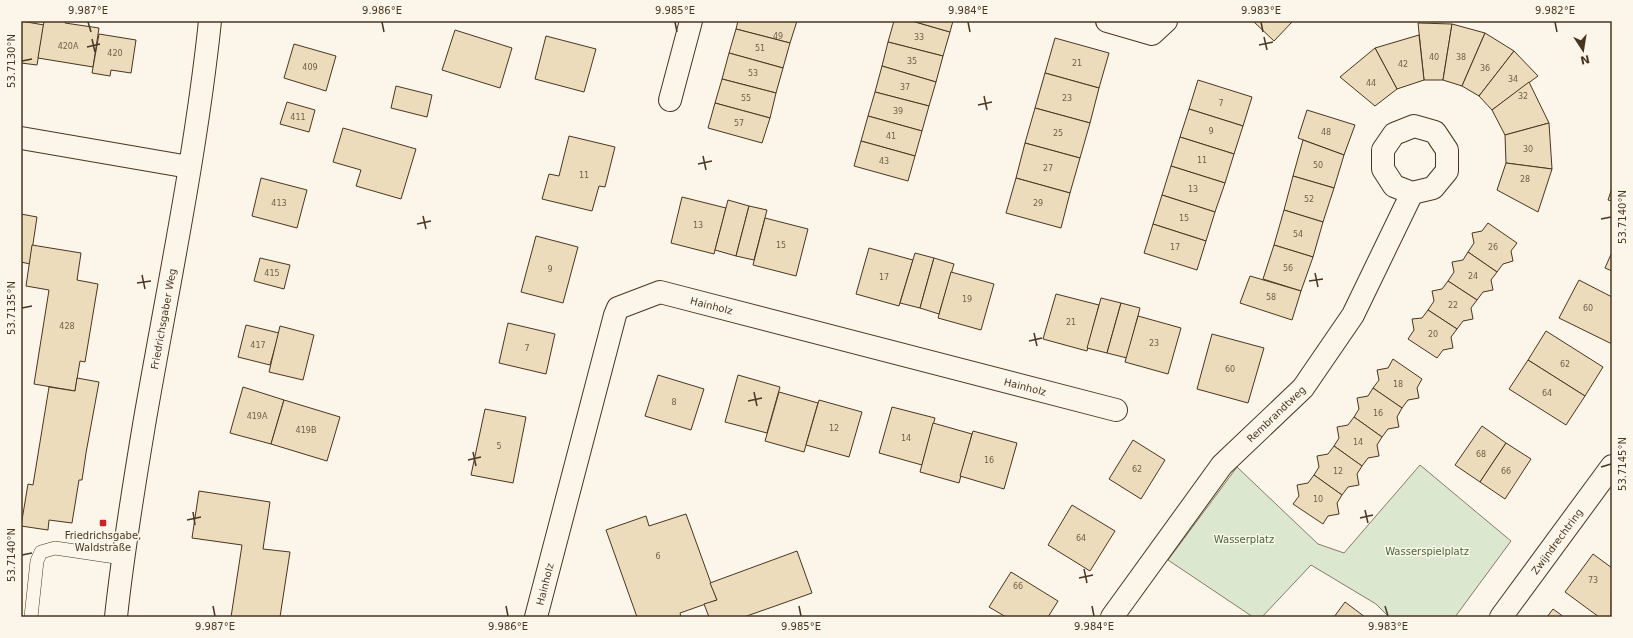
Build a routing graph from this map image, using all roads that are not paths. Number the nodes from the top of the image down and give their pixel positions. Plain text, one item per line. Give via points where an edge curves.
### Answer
1 (210, 21) edge
2 (691, 21) edge
3 (1107, 21) edge
4 (1166, 21) edge
5 (670, 100) dead end
6 (21, 138) edge
7 (189, 167) junction
8 (1412, 193) dead end
9 (1116, 410) dead end
10 (1612, 466) edge
11 (122, 558) junction
12 (31, 617) edge
13 (116, 617) edge
14 (536, 617) edge
15 (1112, 617) edge
16 (1501, 617) edge

1 - 7 street, Friedrichsgaber Weg
2 - 5 street
3 - 4 street via 1152,34
6 - 7 street
7 - 11 street, Friedrichsgaber Weg
8 - 15 street, Rembrandtweg via 1354,315 1303,388 1222,465
9 - 14 street, Hainholz via 660,292 618,308 615,315
10 - 16 street, Zwijndrechtring
11 - 12 lane via 55,548 41,552 37,561
11 - 13 street, Friedrichsgaber Weg

